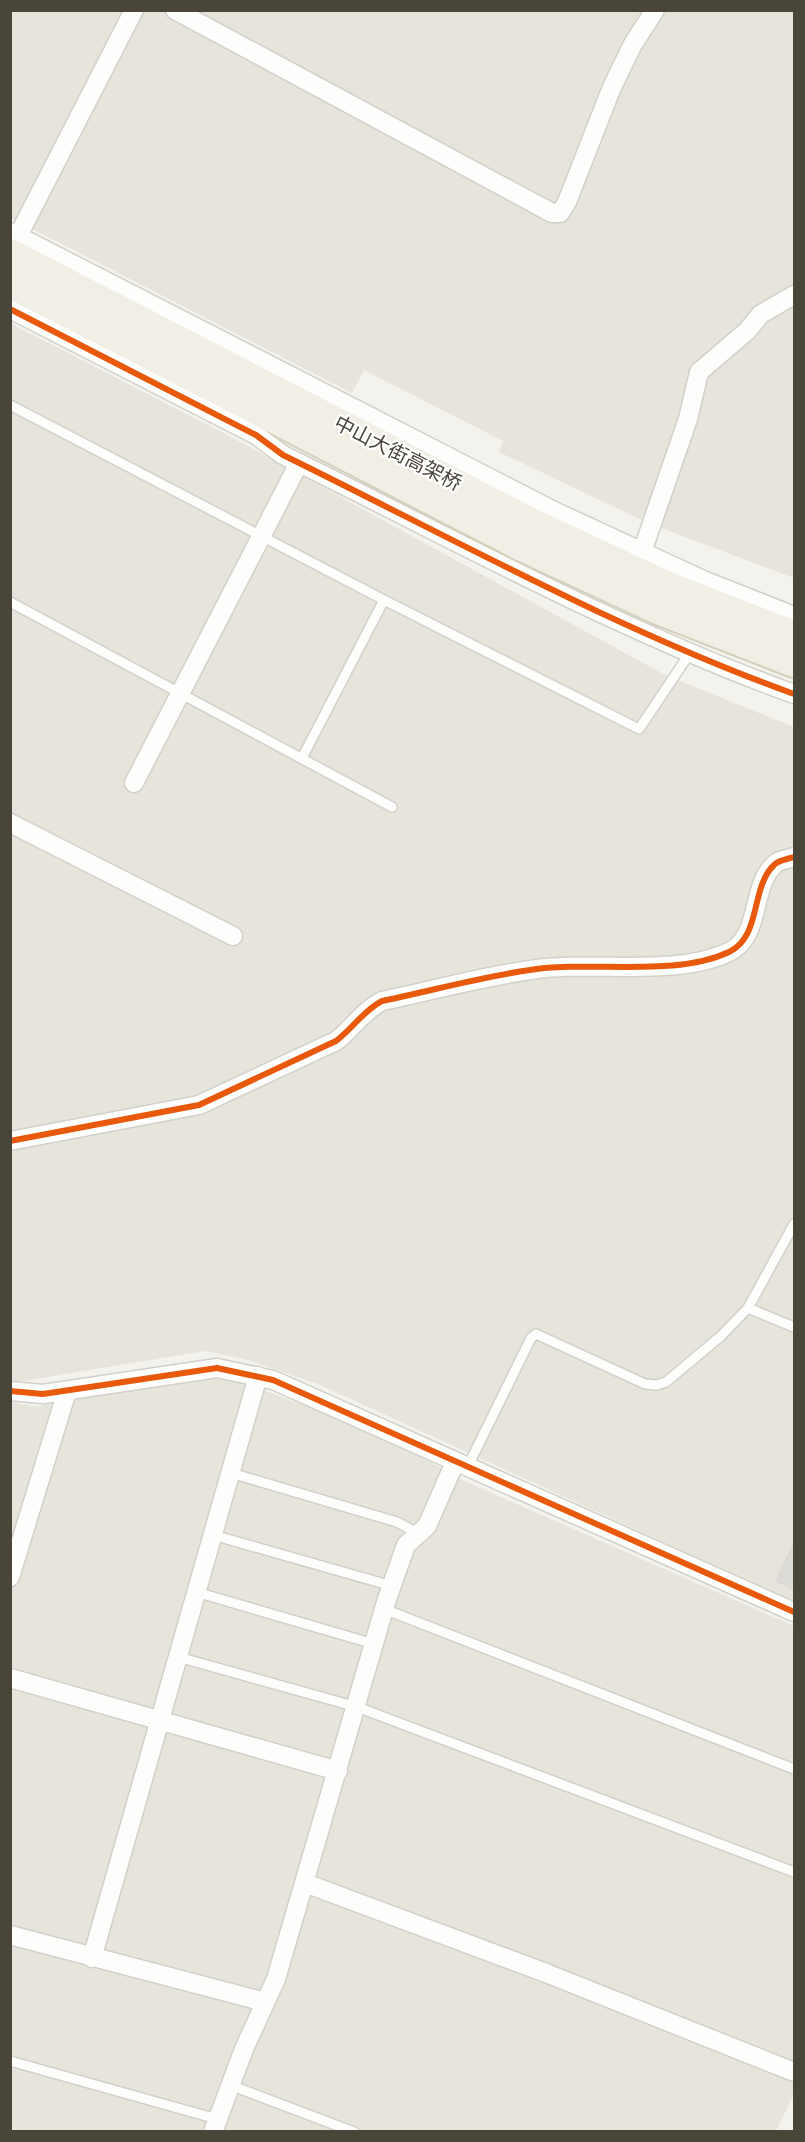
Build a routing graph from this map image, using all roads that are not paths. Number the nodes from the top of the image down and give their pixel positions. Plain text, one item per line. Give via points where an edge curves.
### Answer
1 (134, 10) edge
2 (175, 10) edge
3 (655, 10) edge
4 (13, 240) edge
5 (10, 283) edge
6 (795, 296) edge
7 (10, 309) edge
8 (10, 405) edge
9 (299, 463) junction
10 (261, 536) junction
11 (642, 552) junction
12 (384, 600) junction
13 (10, 602) edge
14 (795, 616) edge
15 (795, 635) edge
16 (690, 653) junction
17 (795, 663) edge
18 (180, 693) junction
19 (795, 694) edge
20 (302, 758) junction
21 (134, 783) dead end
22 (392, 807) dead end
23 (10, 823) edge
24 (795, 857) edge
25 (232, 936) dead end
26 (10, 1141) edge
27 (795, 1224) edge
28 (748, 1308) junction
29 (795, 1327) edge
30 (258, 1376) junction
31 (10, 1390) edge
32 (67, 1391) junction
33 (461, 1465) junction
34 (231, 1473) junction
35 (420, 1534) junction
36 (213, 1535) junction
37 (10, 1577) edge
38 (392, 1586) junction
39 (196, 1592) junction
40 (384, 1609) junction
41 (795, 1612) edge
42 (374, 1644) junction
43 (178, 1657) junction
44 (10, 1678) edge
45 (357, 1707) junction
46 (160, 1722) junction
47 (795, 1769) edge
48 (338, 1771) junction
49 (795, 1872) edge
50 (305, 1883) junction
51 (10, 1935) edge
52 (92, 1958) junction
53 (265, 2002) junction
54 (10, 2061) edge
55 (795, 2072) edge
56 (230, 2085) junction
57 (215, 2126) edge
58 (354, 2132) edge

1 - 4 street
2 - 3 street via 552,213 560,213 567,202 612,87
4 - 11 street via 554,512
4 - 15 main road, 中山大街高架桥 via 531,522 668,586
5 - 17 main road, 中山大街高架桥 via 520,546 658,610
6 - 11 street via 761,314 699,372 688,419
7 - 9 street via 256,435
8 - 10 lane
9 - 10 street
9 - 16 street via 523,576
10 - 12 lane
10 - 18 street
11 - 14 street
12 - 16 lane via 639,729
12 - 20 lane
13 - 18 lane
16 - 19 street
18 - 20 lane
18 - 21 street
20 - 22 lane
23 - 25 street
24 - 26 street via 776,862 769,871 751,926 741,943 729,952 682,965 530,969 382,1001 336,1041 200,1105
27 - 28 lane
28 - 29 lane
28 - 33 lane via 682,1371 657,1386 536,1334
30 - 32 street via 217,1368
30 - 33 street
30 - 34 street
31 - 32 street via 44,1394
32 - 37 street
33 - 35 street
33 - 41 street
34 - 35 lane via 397,1522
34 - 36 street
35 - 38 street via 406,1545
36 - 38 lane
36 - 39 street
38 - 40 street
39 - 42 lane
39 - 43 street
40 - 42 street
40 - 47 lane
42 - 45 street
43 - 45 lane
43 - 46 street
44 - 46 street
45 - 48 street
45 - 49 lane
46 - 48 street
46 - 52 street
48 - 50 street
50 - 53 street via 276,1979
50 - 55 street
51 - 52 street
52 - 53 street
53 - 56 street
54 - 57 lane
56 - 57 street
56 - 58 lane

